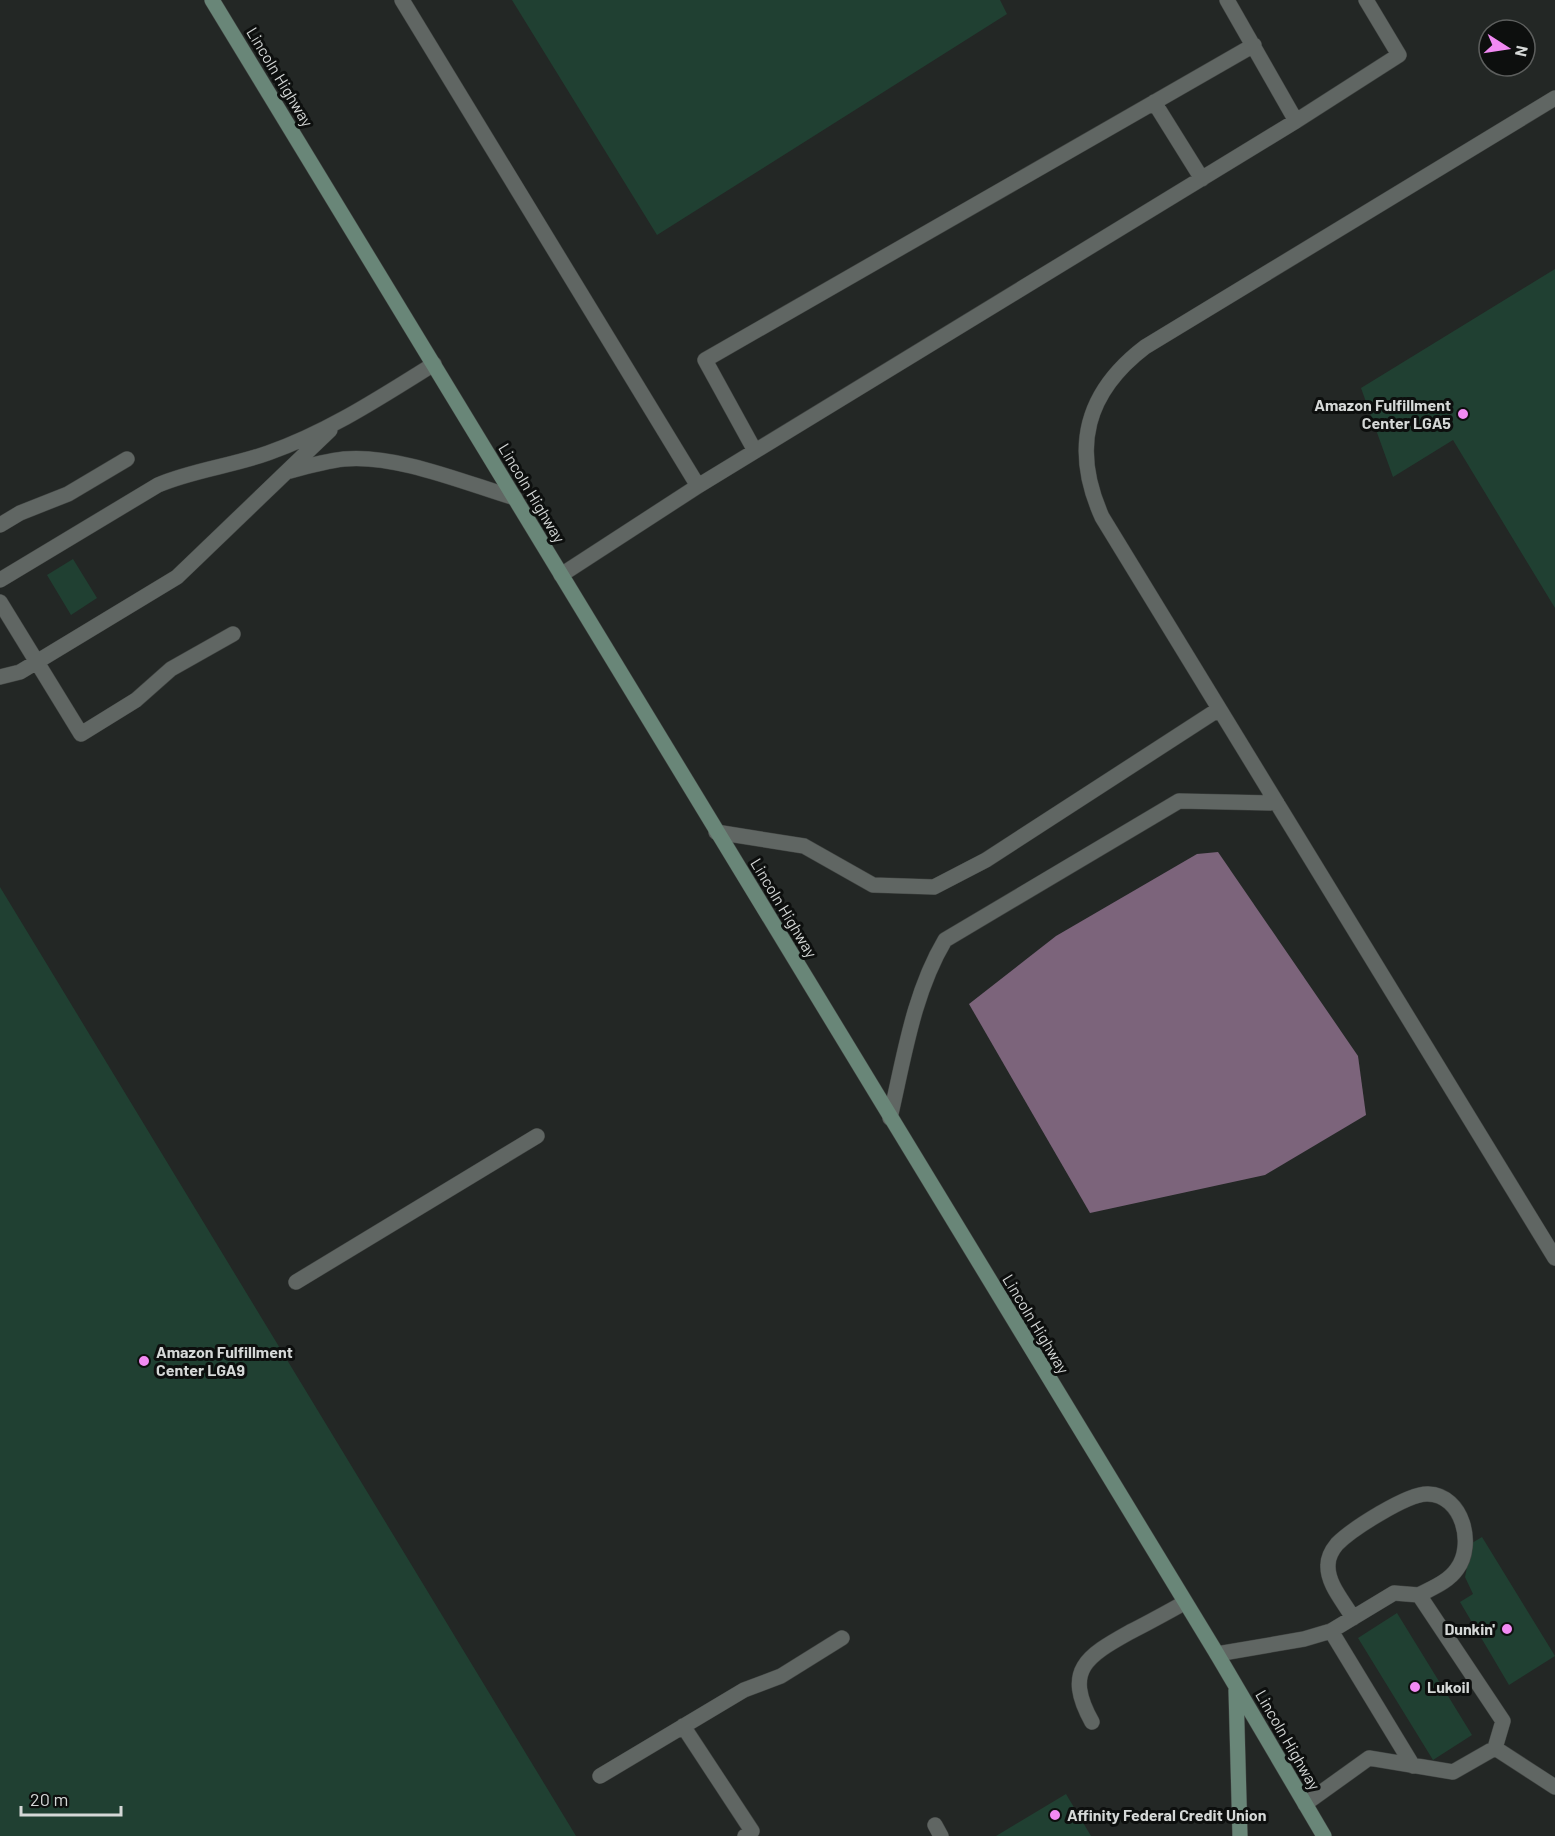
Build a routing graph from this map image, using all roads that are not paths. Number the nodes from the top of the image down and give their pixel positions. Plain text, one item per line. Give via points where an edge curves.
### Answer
1 (212, 0) edge
2 (402, 0) edge
3 (1227, 0) edge
4 (1366, 0) edge
5 (1254, 45) junction
6 (1555, 98) edge
7 (1154, 102) junction
8 (1296, 121) junction
9 (1202, 179) junction
10 (434, 364) junction
11 (339, 422) junction
12 (755, 451) junction
13 (127, 459) dead end
14 (287, 472) junction
15 (698, 486) junction
16 (515, 498) junction
17 (0, 525) edge
18 (561, 575) junction
19 (0, 580) edge
20 (0, 602) edge
21 (232, 634) dead end
22 (36, 663) junction
23 (0, 676) edge
24 (1219, 709) junction
25 (1277, 803) junction
26 (716, 832) junction
27 (890, 1118) junction
28 (537, 1136) dead end
29 (1555, 1258) edge
30 (296, 1281) dead end
31 (1419, 1595) junction
32 (1184, 1603) junction
33 (1353, 1618) junction
34 (1331, 1631) junction
35 (842, 1638) dead end
36 (1217, 1654) junction
37 (1236, 1687) junction
38 (1092, 1722) dead end
39 (683, 1726) junction
40 (1495, 1748) junction
41 (1413, 1766) junction
42 (600, 1776) dead end
43 (1555, 1787) edge
44 (1305, 1804) junction
45 (745, 1836) edge
46 (1240, 1836) edge
47 (1324, 1836) edge

1 - 10 main road, Lincoln Highway
2 - 15 lane
3 - 5 lane
4 - 8 lane via 1399,55
5 - 7 lane
5 - 8 lane
6 - 24 lane via 1145,347 1128,360 1103,390 1088,430 1086,453 1094,499
7 - 9 lane
7 - 12 lane via 705,360
8 - 9 lane
9 - 12 lane
10 - 11 lane
10 - 16 main road, Lincoln Highway
11 - 14 lane
11 - 19 lane via 269,453 158,485
12 - 15 lane
13 - 17 lane via 68,494
14 - 16 lane via 346,459 386,461
14 - 22 lane via 177,577
15 - 18 lane
16 - 18 main road, Lincoln Highway
18 - 26 main road, Lincoln Highway
20 - 22 lane
21 - 22 lane via 171,669 136,700 81,734
22 - 23 lane via 20,672
24 - 25 lane
24 - 26 lane via 986,860 933,887 873,885 804,846
25 - 27 lane via 1179,801 945,940 916,1008
25 - 29 lane
26 - 27 main road, Lincoln Highway
27 - 32 main road, Lincoln Highway
28 - 30 lane
31 - 33 lane via 1394,1593
31 - 33 lane via 1458,1569 1466,1544 1466,1533 1453,1507 1429,1494 1400,1501 1346,1537 1330,1555 1328,1575
31 - 40 lane via 1503,1721
32 - 36 main road, Lincoln Highway
32 - 38 lane via 1104,1647 1086,1662 1081,1670 1080,1691
33 - 34 lane
34 - 36 lane
34 - 41 lane
35 - 39 lane via 781,1676 744,1690
36 - 37 main road, Lincoln Highway
37 - 44 main road, Lincoln Highway
37 - 46 main road
39 - 42 lane
39 - 45 lane via 752,1831
40 - 41 lane via 1453,1772
40 - 43 lane
41 - 44 lane via 1369,1758
44 - 47 main road, Lincoln Highway

